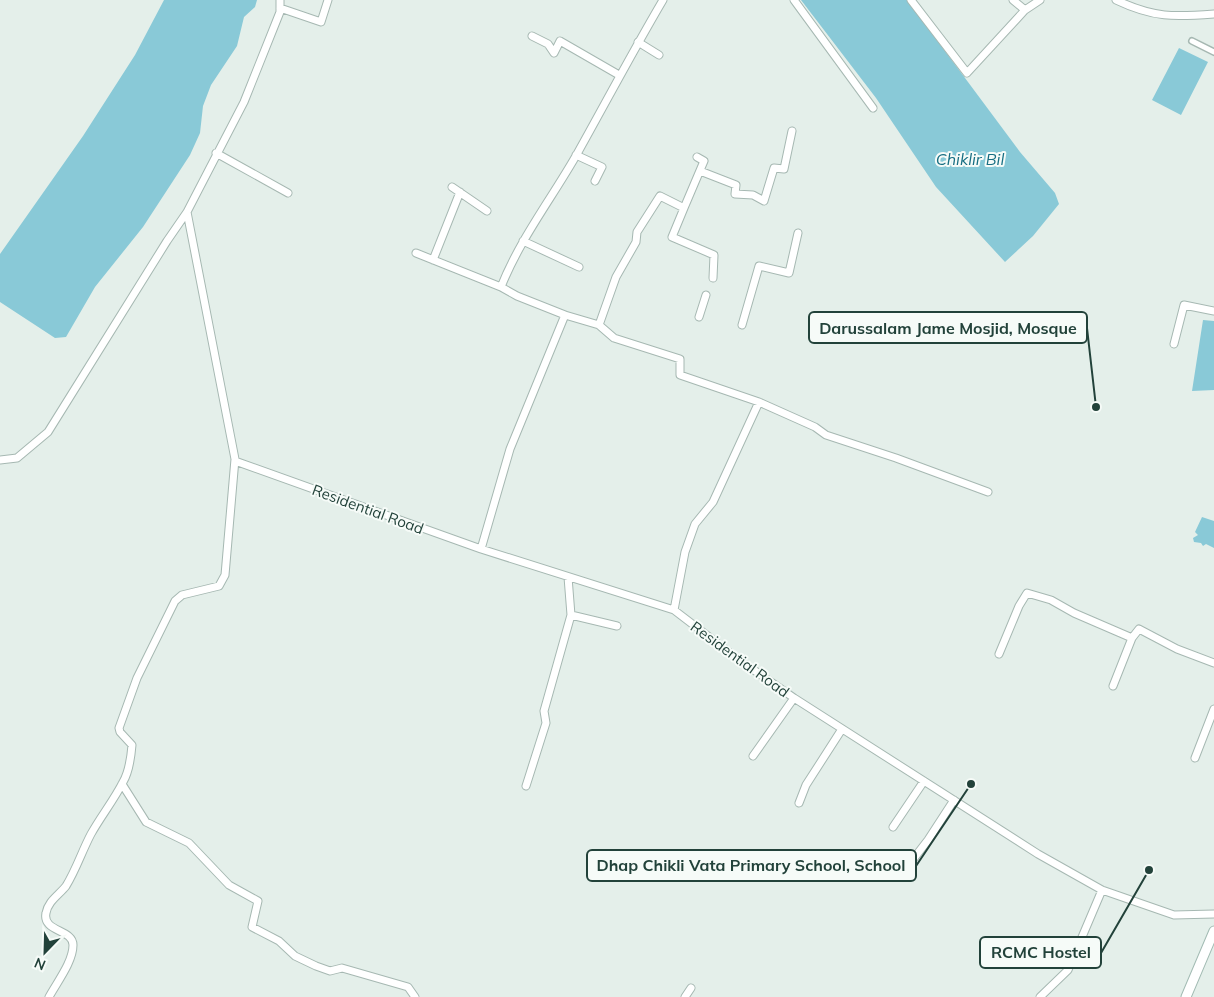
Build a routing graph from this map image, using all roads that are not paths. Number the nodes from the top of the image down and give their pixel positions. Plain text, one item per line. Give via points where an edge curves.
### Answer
1 (328, 0) edge
2 (663, 0) edge
3 (794, 0) edge
4 (912, 0) edge
5 (1013, 0) edge
6 (1040, 0) edge
7 (1116, 0) edge
8 (280, 4) edge
9 (1025, 10) junction
10 (1214, 14) edge
11 (532, 36) dead end
12 (1192, 41) dead end
13 (638, 42) junction
14 (1214, 52) edge
15 (659, 55) dead end
16 (619, 75) junction
17 (873, 108) dead end
18 (792, 131) dead end
19 (216, 153) junction
20 (576, 155) junction
21 (697, 157) dead end
22 (700, 171) junction
23 (595, 181) dead end
24 (452, 187) dead end
25 (288, 192) dead end
26 (460, 192) junction
27 (684, 208) junction
28 (487, 211) dead end
29 (187, 212) junction
30 (798, 233) dead end
31 (523, 242) junction
32 (416, 253) dead end
33 (433, 260) junction
34 (579, 267) dead end
35 (713, 278) dead end
36 (501, 287) junction
37 (706, 295) dead end
38 (1214, 311) edge
39 (565, 315) junction
40 (699, 317) dead end
41 (599, 325) junction
42 (742, 325) dead end
43 (1174, 344) dead end
44 (759, 402) junction
45 (0, 460) edge
46 (235, 461) junction
47 (988, 492) dead end
48 (481, 549) junction
49 (568, 577) junction
50 (674, 610) junction
51 (571, 614) junction
52 (617, 626) dead end
53 (1132, 638) junction
54 (999, 654) dead end
55 (1214, 663) edge
56 (1113, 686) dead end
57 (794, 698) junction
58 (1214, 709) edge
59 (842, 729) junction
60 (753, 756) dead end
61 (1195, 758) dead end
62 (924, 781) junction
63 (122, 784) junction
64 (526, 786) dead end
65 (954, 800) junction
66 (799, 803) dead end
67 (893, 827) dead end
68 (901, 875) dead end
69 (1102, 890) junction
70 (1214, 914) edge
71 (1214, 930) edge
72 (691, 988) dead end
73 (50, 997) edge
74 (415, 997) edge
75 (685, 997) edge
76 (1040, 997) edge
77 (1186, 997) edge

1 - 8 street via 321,22
2 - 13 street
3 - 17 street
4 - 9 street via 967,73
5 - 9 street
6 - 9 street
7 - 10 street via 1142,11 1166,16
8 - 19 street via 244,102
11 - 16 street via 548,44 554,52 560,41
12 - 14 street
13 - 15 street
13 - 16 street
16 - 20 street
18 - 22 street via 784,169 774,168 764,201 753,195 735,194 736,185
19 - 25 street
19 - 29 street
20 - 23 street via 602,167
20 - 31 street
21 - 22 street via 704,161
22 - 27 street
24 - 26 street
26 - 28 street
26 - 33 street
27 - 35 street via 672,238 714,255
27 - 41 street via 660,196 637,232 636,242 616,276
29 - 45 street via 48,432 17,458
29 - 46 street
30 - 42 street via 789,273 759,266
31 - 34 street
31 - 36 street
32 - 33 street
33 - 36 street
36 - 39 street
37 - 40 street
38 - 43 street via 1184,305
39 - 41 street
39 - 48 street via 510,449
41 - 44 street via 614,338 680,359 680,375
44 - 47 street via 826,435
44 - 50 street via 713,502 695,524 685,552
46 - 48 street, Residential Road
46 - 63 street via 225,575 219,586 182,595 168,613 136,678 119,728 132,745
48 - 49 street, Residential Road
49 - 50 street, Residential Road
49 - 51 street
50 - 57 street, Residential Road
51 - 52 street
51 - 64 street via 544,711 546,723
53 - 54 street via 1051,600 1027,593
53 - 55 street via 1139,629 1177,649
53 - 56 street
57 - 59 street, Residential Road
57 - 60 street
58 - 61 street
59 - 62 street, Residential Road
59 - 66 street via 806,785
62 - 65 street, Residential Road
62 - 67 street
63 - 73 street via 91,834 66,886 49,904 45,914 50,926 68,936 73,947
63 - 74 street via 146,822 189,843 229,885 258,901 252,927 279,941 294,956 316,966 330,971 342,968 408,988
65 - 68 street
65 - 69 street, Residential Road
69 - 70 street, Residential Road via 1174,915
69 - 76 street via 1068,970
71 - 77 main road
72 - 75 street

